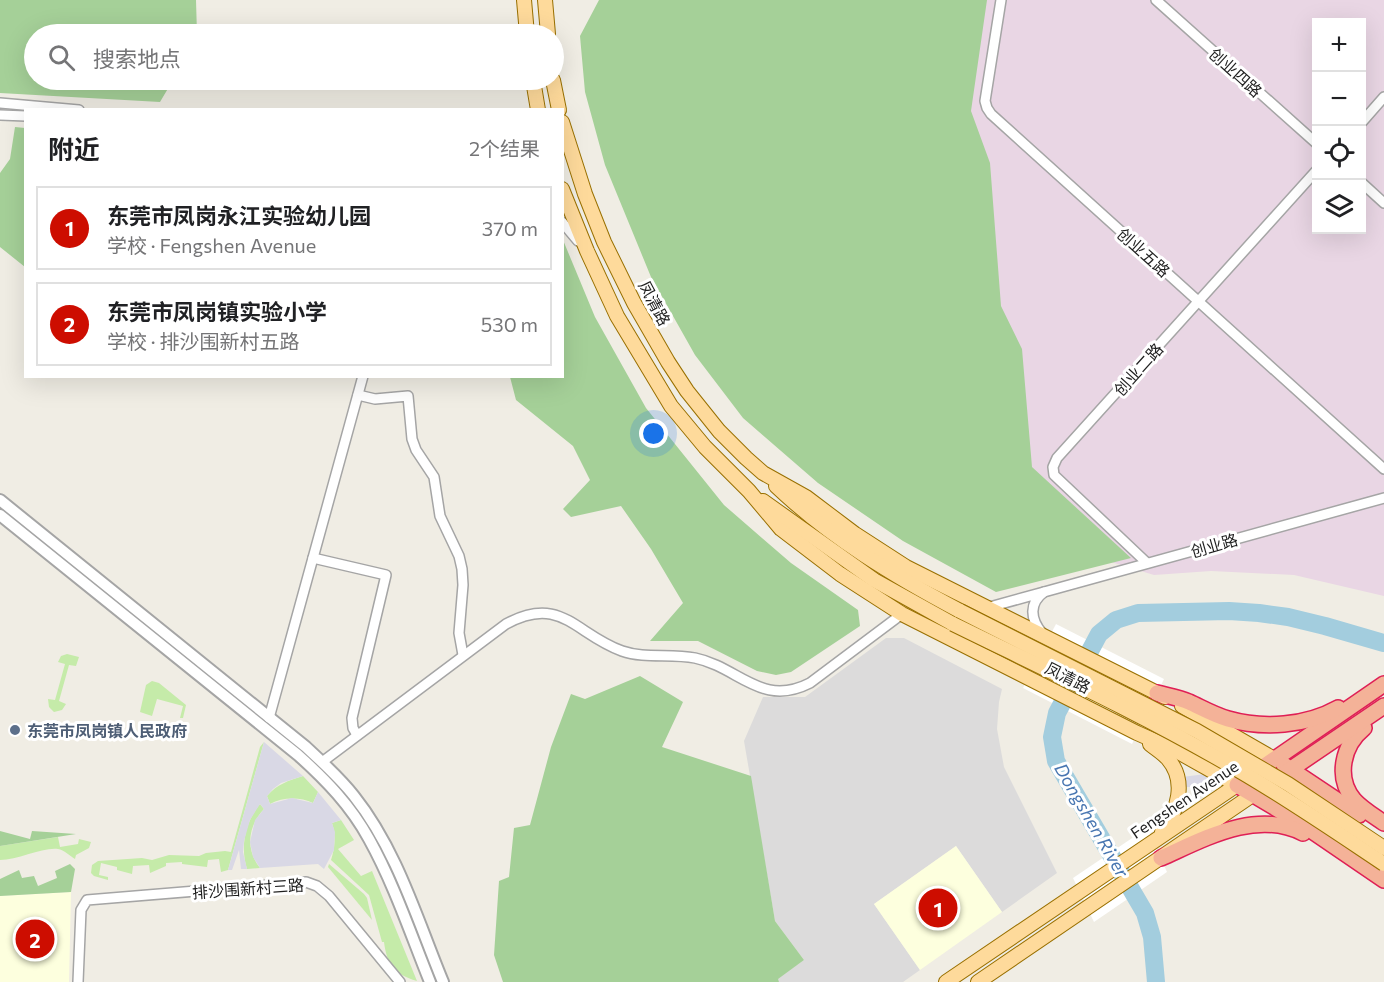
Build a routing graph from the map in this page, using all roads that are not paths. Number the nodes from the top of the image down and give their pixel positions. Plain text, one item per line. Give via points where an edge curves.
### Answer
1 (524, 0) edge
2 (545, 0) edge
3 (1001, 0) edge
4 (1156, 0) edge
5 (526, 24) edge
6 (547, 24) edge
7 (535, 90) edge
8 (555, 90) edge
9 (1384, 97) edge
10 (0, 103) edge
11 (56, 108) edge
12 (538, 108) edge
13 (559, 108) edge
14 (0, 115) edge
15 (24, 116) edge
16 (1366, 117) edge
17 (564, 129) edge
18 (1312, 139) edge
19 (1312, 177) edge
20 (1366, 187) edge
21 (564, 194) edge
22 (1384, 203) edge
23 (564, 224) edge
24 (586, 251) junction
25 (1199, 302) junction
26 (362, 378) edge
27 (358, 394) junction
28 (1384, 469) edge
29 (763, 473) junction
30 (749, 491) junction
31 (1384, 498) edge
32 (0, 500) edge
33 (0, 515) edge
34 (313, 558) junction
35 (1147, 563) junction
36 (1044, 592) junction
37 (986, 608) junction
38 (902, 614) junction
39 (1049, 638) junction
40 (463, 656) junction
41 (1384, 684) edge
42 (1157, 693) junction
43 (1384, 706) edge
44 (1384, 714) edge
45 (269, 718) junction
46 (1137, 733) junction
47 (357, 735) junction
48 (1274, 759) junction
49 (322, 762) junction
50 (1291, 770) junction
51 (1237, 784) junction
52 (1254, 794) junction
53 (1384, 823) edge
54 (1384, 832) edge
55 (1153, 842) junction
56 (1384, 848) edge
57 (1350, 857) junction
58 (1161, 858) junction
59 (1384, 864) edge
60 (1384, 880) edge
61 (78, 982) edge
62 (400, 982) edge
63 (430, 982) edge
64 (443, 982) edge
65 (946, 982) edge
66 (978, 982) edge

1 - 5 main road
2 - 6 main road
3 - 25 street, 创业五路 via 987,108
4 - 18 street, 创业四路
7 - 12 main road
8 - 13 main road
9 - 16 street
10 - 11 street
14 - 15 street
17 - 29 main road, 凤清路 via 604,242 650,333 704,412
19 - 25 street, 创业二路
20 - 22 street
21 - 24 main road, 凤清路
23 - 24 street
24 - 30 main road, 凤清路 via 623,326 671,406 717,461
25 - 28 street, 创业五路
25 - 35 street, 创业二路 via 1053,467 1054,475
26 - 27 street
27 - 34 street
27 - 40 street via 375,399 408,396 412,439 434,477 440,516 462,569 459,633
29 - 37 main road, 凤清路 via 806,497 906,567
29 - 56 main road, 凤清路, bridge via 798,507 876,564 1197,731 1288,784
30 - 38 main road, 凤清路 via 781,529
30 - 59 main road, 凤清路, bridge via 874,580 1227,764
31 - 35 street, 创业路
32 - 45 street
33 - 63 street via 329,784 356,818 378,856
34 - 45 street
34 - 47 street via 386,575 352,718
35 - 36 street, 创业路
36 - 37 street, 创业路
36 - 39 street via 1034,601 1032,614 1036,626
37 - 39 main road, 凤清路
38 - 40 street via 810,683 786,691 768,691 700,659 625,652 566,618 549,613 517,617
38 - 46 main road, 凤清路
39 - 42 main road, 凤清路
40 - 47 street
41 - 42 highway via 1325,714 1271,724 1228,719
41 - 48 highway, Fengshen Avenue
42 - 48 main road, 凤清路
43 - 50 highway
44 - 53 highway via 1352,741 1343,775 1352,799
45 - 49 street
46 - 51 main road, 凤清路
46 - 55 main road via 1167,758 1179,783 1174,812
47 - 49 street
48 - 50 highway, 凤清路
48 - 51 highway, Fengshen Avenue
49 - 64 street via 355,796 380,835
50 - 52 highway
50 - 54 highway, 凤清路
51 - 52 highway, 凤清路
51 - 55 main road, Fengshen Avenue
52 - 57 highway, 凤清路
52 - 58 main road
55 - 65 main road, Fengshen Avenue
57 - 58 highway via 1297,830 1271,823 1236,828
57 - 60 highway, 凤清路
58 - 66 main road
61 - 62 street, 排沙围新村三路 via 81,910 87,900 300,883 312,884 328,896

